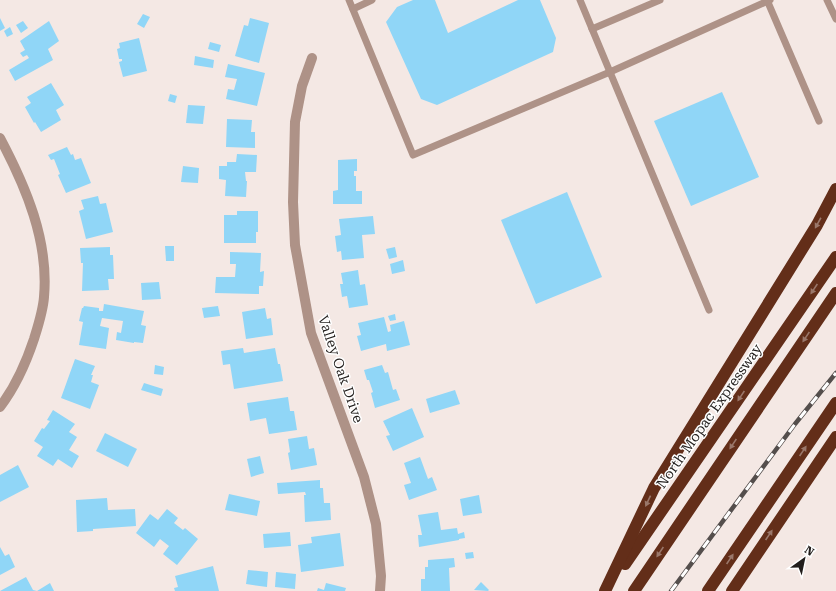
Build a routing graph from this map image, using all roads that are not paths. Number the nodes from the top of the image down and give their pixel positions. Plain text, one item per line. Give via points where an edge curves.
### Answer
1 (349, 0) edge
2 (372, 0) edge
3 (580, 0) edge
4 (660, 0) edge
5 (768, 0) edge
6 (827, 0) edge
7 (353, 8) junction
8 (836, 20) edge
9 (592, 29) junction
10 (312, 58) dead end
11 (610, 72) junction
12 (819, 121) dead end
13 (0, 138) edge
14 (836, 189) edge
15 (836, 257) edge
16 (836, 293) edge
17 (709, 310) dead end
18 (836, 403) edge
19 (0, 407) edge
20 (836, 437) edge
21 (380, 591) edge
22 (606, 591) edge
23 (634, 591) edge
24 (708, 591) edge
25 (732, 591) edge

1 - 7 lane
2 - 7 lane
3 - 9 lane
4 - 9 lane
5 - 11 lane
5 - 12 lane
6 - 8 lane
7 - 11 lane via 413,155
9 - 11 lane
10 - 21 street, Valley Oak Drive via 302,86 295,122 294,245 311,333 364,477 376,524
11 - 17 lane
13 - 19 street via 16,168 38,226 44,298 29,353 20,374
14 -> 22 highway via 817,225 654,488
15 -> 22 highway, North Mopac Expressway
16 -> 23 highway
24 -> 18 highway
25 -> 20 highway

